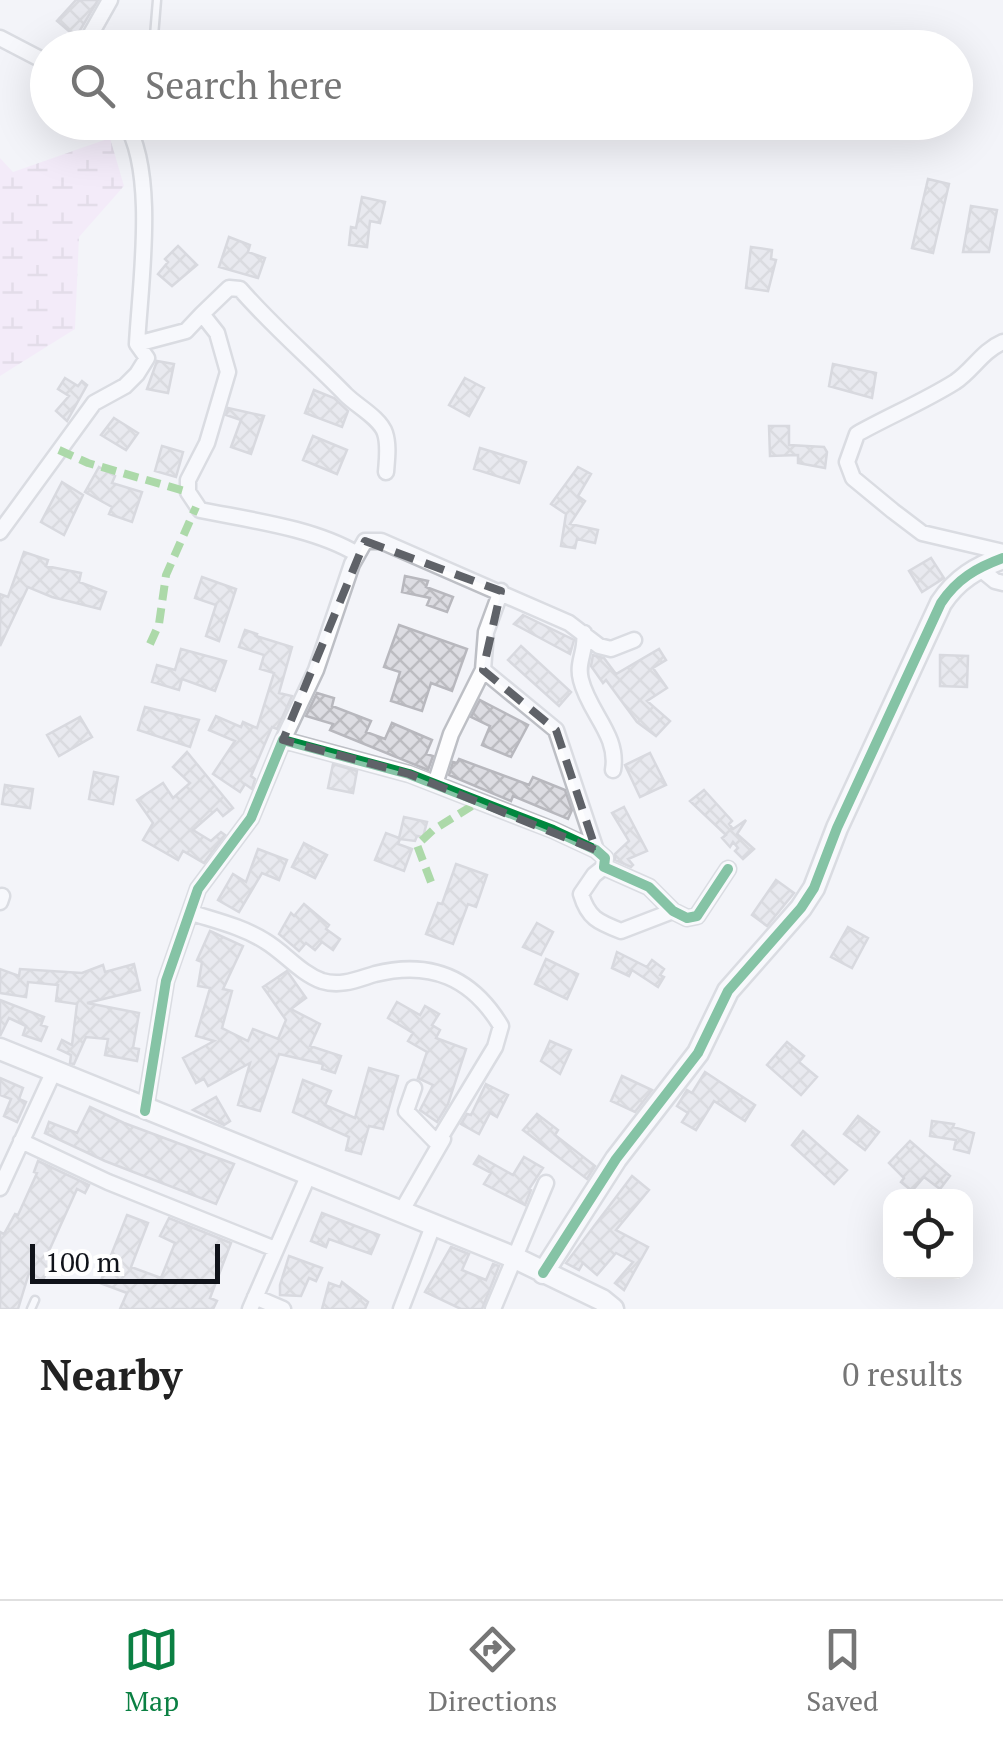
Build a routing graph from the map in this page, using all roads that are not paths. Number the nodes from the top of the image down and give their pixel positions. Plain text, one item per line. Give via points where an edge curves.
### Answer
1 (110, 0) edge
2 (157, 0) edge
3 (93, 30) edge
4 (154, 30) edge
5 (0, 38) edge
6 (30, 54) edge
7 (135, 140) edge
8 (202, 314) junction
9 (1003, 342) edge
10 (137, 344) junction
11 (386, 472) dead end
12 (0, 532) edge
13 (357, 554) junction
14 (1003, 555) edge
15 (978, 567) junction
16 (1003, 583) edge
17 (501, 591) junction
18 (584, 633) junction
19 (634, 640) dead end
20 (483, 670) junction
21 (283, 740) junction
22 (613, 770) dead end
23 (435, 784) junction
24 (596, 850) junction
25 (604, 868) junction
26 (728, 869) dead end
27 (674, 911) junction
28 (192, 914) junction
29 (0, 1050) edge
30 (53, 1073) junction
31 (414, 1088) dead end
32 (145, 1111) junction
33 (450, 1131) dead end
34 (21, 1141) junction
35 (438, 1144) junction
36 (310, 1174) junction
37 (546, 1182) dead end
38 (0, 1188) edge
39 (401, 1212) junction
40 (433, 1226) junction
41 (274, 1249) junction
42 (513, 1257) junction
43 (543, 1273) junction
44 (252, 1303) edge
45 (283, 1309) edge
46 (401, 1309) edge
47 (493, 1309) edge
48 (614, 1309) edge

1 - 3 street
2 - 4 lane
5 - 6 street
7 - 10 street via 145,203
8 - 10 street via 186,331
8 - 11 street via 229,288 240,289 380,424
8 - 13 street via 216,333 228,372 188,480 192,502 200,510 299,532
9 - 14 street via 988,348 960,378 856,434 847,462 853,478 922,532
10 - 12 street via 148,358 138,374 94,402
13 - 17 street via 366,541 381,541
13 - 21 street
14 - 15 street
15 - 16 street
15 - 43 street via 952,586 924,633 814,888 728,991 698,1053 616,1158
17 - 18 street
17 - 20 street via 486,632
18 - 19 street via 611,649
18 - 22 street via 581,683 616,751
20 - 23 street
20 - 24 street via 556,730
21 - 23 street
21 - 28 street via 250,818 198,889
23 - 24 street
24 - 25 street
25 - 27 street via 649,887
25 - 27 street via 580,894 592,919 621,931
26 - 27 street via 697,916
28 - 32 street via 166,981
28 - 35 street via 264,940 324,982 418,968 444,974 485,1000 501,1026 496,1047
29 - 30 street
30 - 32 street
30 - 34 street
31 - 35 street via 406,1112
32 - 36 street
33 - 35 street
34 - 38 street
34 - 41 street
35 - 39 street
36 - 39 street
36 - 41 street
37 - 42 street
39 - 40 street
40 - 42 street
40 - 46 street
41 - 44 street
42 - 43 street
42 - 47 street
43 - 48 street
44 - 45 street

